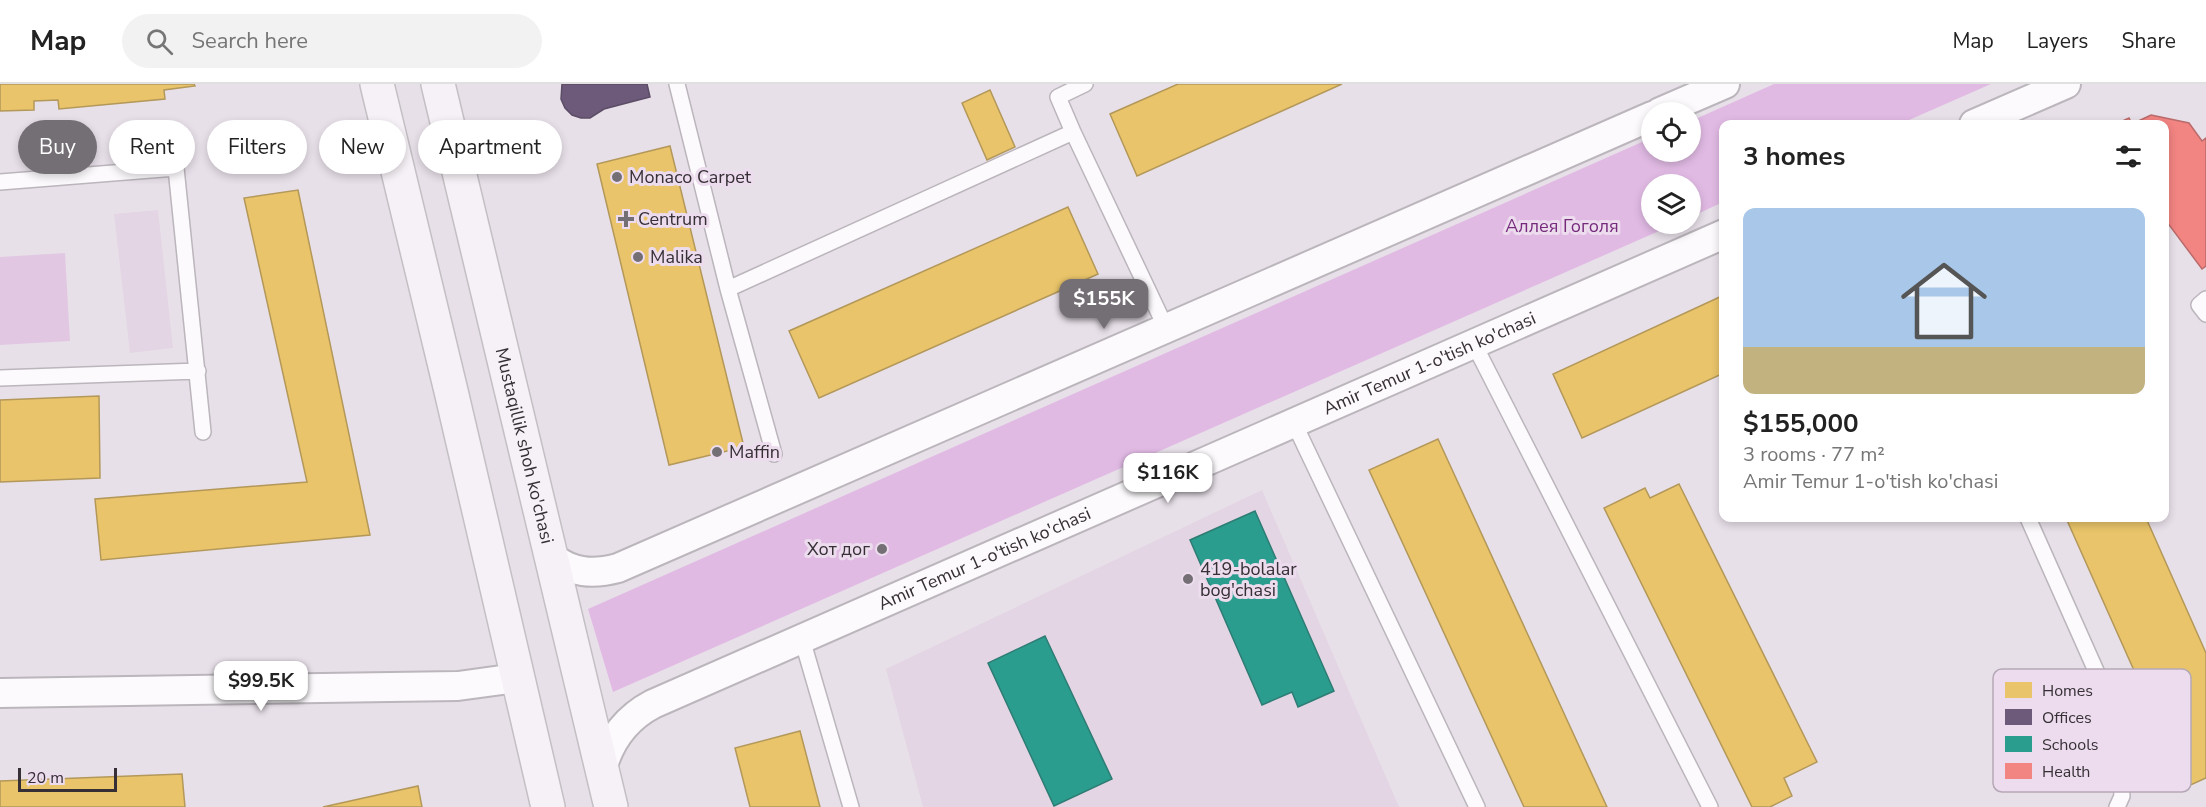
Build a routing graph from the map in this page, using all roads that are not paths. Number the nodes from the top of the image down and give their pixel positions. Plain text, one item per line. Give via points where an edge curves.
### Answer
1 (377, 84) edge
2 (438, 84) edge
3 (677, 84) edge
4 (1085, 84) edge
5 (1725, 84) edge
6 (2066, 84) edge
7 (1054, 90) edge
8 (1683, 102) edge
9 (1983, 120) edge
10 (1641, 121) edge
11 (1073, 132) junction
12 (0, 182) edge
13 (1719, 236) edge
14 (728, 290) junction
15 (2206, 299) edge
16 (2206, 314) edge
17 (1166, 328) junction
18 (1474, 344) junction
19 (198, 371) junction
20 (0, 378) edge
21 (1294, 423) junction
22 (204, 432) dead end
23 (774, 454) dead end
24 (2030, 522) edge
25 (551, 557) junction
26 (802, 639) junction
27 (2095, 669) edge
28 (517, 678) junction
29 (0, 693) edge
30 (602, 769) junction
31 (2122, 792) edge
32 (548, 807) edge
33 (611, 807) edge
34 (851, 807) edge
35 (1477, 807) edge
36 (1710, 807) edge
37 (2117, 807) edge

1 - 28 main road
2 - 25 main road, Mustaqillik shoh ko'chasi
3 - 14 lane
4 - 7 lane
5 - 8 street
6 - 9 street
7 - 11 lane
10 - 17 street
11 - 14 lane
11 - 17 lane
12 - 19 lane via 176,168
13 - 18 street, Amir Temur 1-o'tish ko'chasi
14 - 23 lane
15 - 16 lane via 2199,305
17 - 25 street via 618,568 584,572
18 - 21 street, Amir Temur 1-o'tish ko'chasi
18 - 36 lane
19 - 20 lane
19 - 22 lane
21 - 26 street, Amir Temur 1-o'tish ko'chasi
21 - 35 lane
24 - 27 lane
25 - 30 main road, Mustaqillik shoh ko'chasi
26 - 30 street, Amir Temur 1-o'tish ko'chasi via 645,709 615,737
26 - 34 lane
28 - 29 street via 458,686
28 - 32 main road
30 - 33 main road, Mustaqillik shoh ko'chasi
31 - 37 lane

